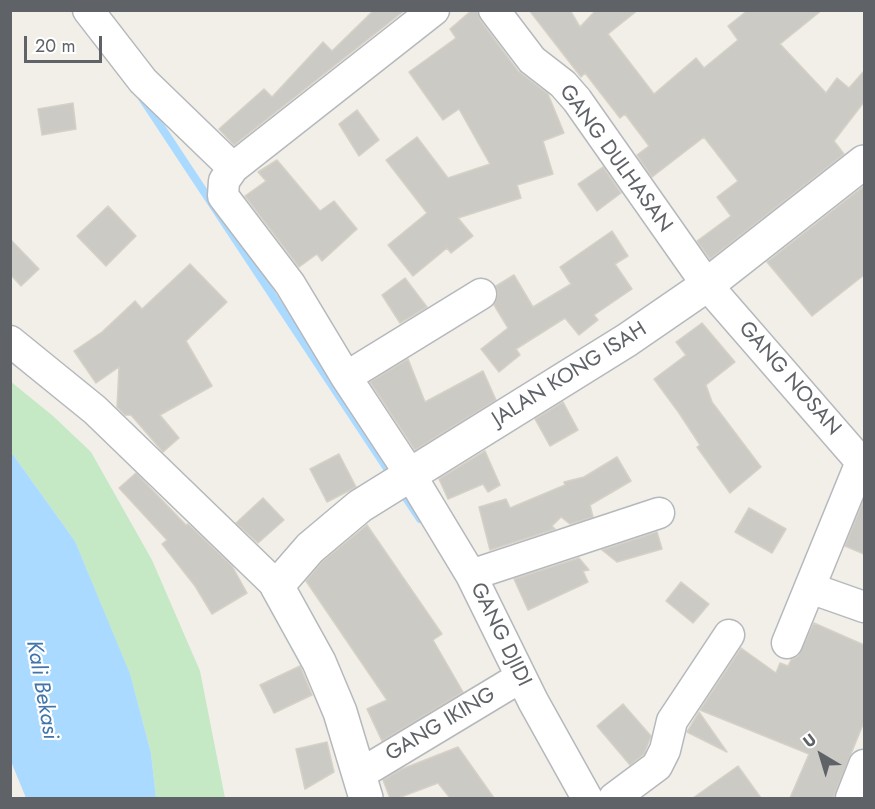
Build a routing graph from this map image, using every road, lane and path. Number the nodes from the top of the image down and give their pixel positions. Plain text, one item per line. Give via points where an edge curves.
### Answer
1 (88, 10) edge
2 (434, 10) edge
3 (494, 10) edge
4 (864, 162) edge
5 (233, 168) junction
6 (707, 285) junction
7 (482, 294) dead end
8 (10, 341) edge
9 (346, 377) junction
10 (401, 479) junction
11 (860, 479) edge
12 (658, 513) dead end
13 (471, 575) junction
14 (277, 586) junction
15 (810, 588) junction
16 (864, 607) edge
17 (729, 635) dead end
18 (788, 644) dead end
19 (521, 677) junction
20 (864, 765) edge
21 (363, 786) edge
22 (587, 798) edge
23 (614, 798) edge
24 (851, 798) edge

1 - 5 street via 142,81
2 - 5 street
3 - 6 street, GANG DULHASAN via 532,60 577,100
4 - 6 street, JALAN KONG ISAH
5 - 9 street, GANG DJIDI via 224,181 223,196 290,285
6 - 10 street, JALAN KONG ISAH via 627,340
6 - 11 street, GANG NOSAN via 860,460
7 - 9 street
8 - 14 street via 95,410
9 - 10 street, GANG DJIDI
10 - 13 street, GANG DJIDI
10 - 14 street, JALAN KONG ISAH via 360,506 310,548
11 - 15 street, GANG NOSAN
12 - 13 street
13 - 19 street, GANG DJIDI
14 - 21 street via 319,662 340,712
15 - 16 street
15 - 18 street, GANG NOSAN
17 - 23 street via 672,721 657,766
19 - 21 street, GANG IKING
19 - 22 street, GANG DJIDI
20 - 24 street

